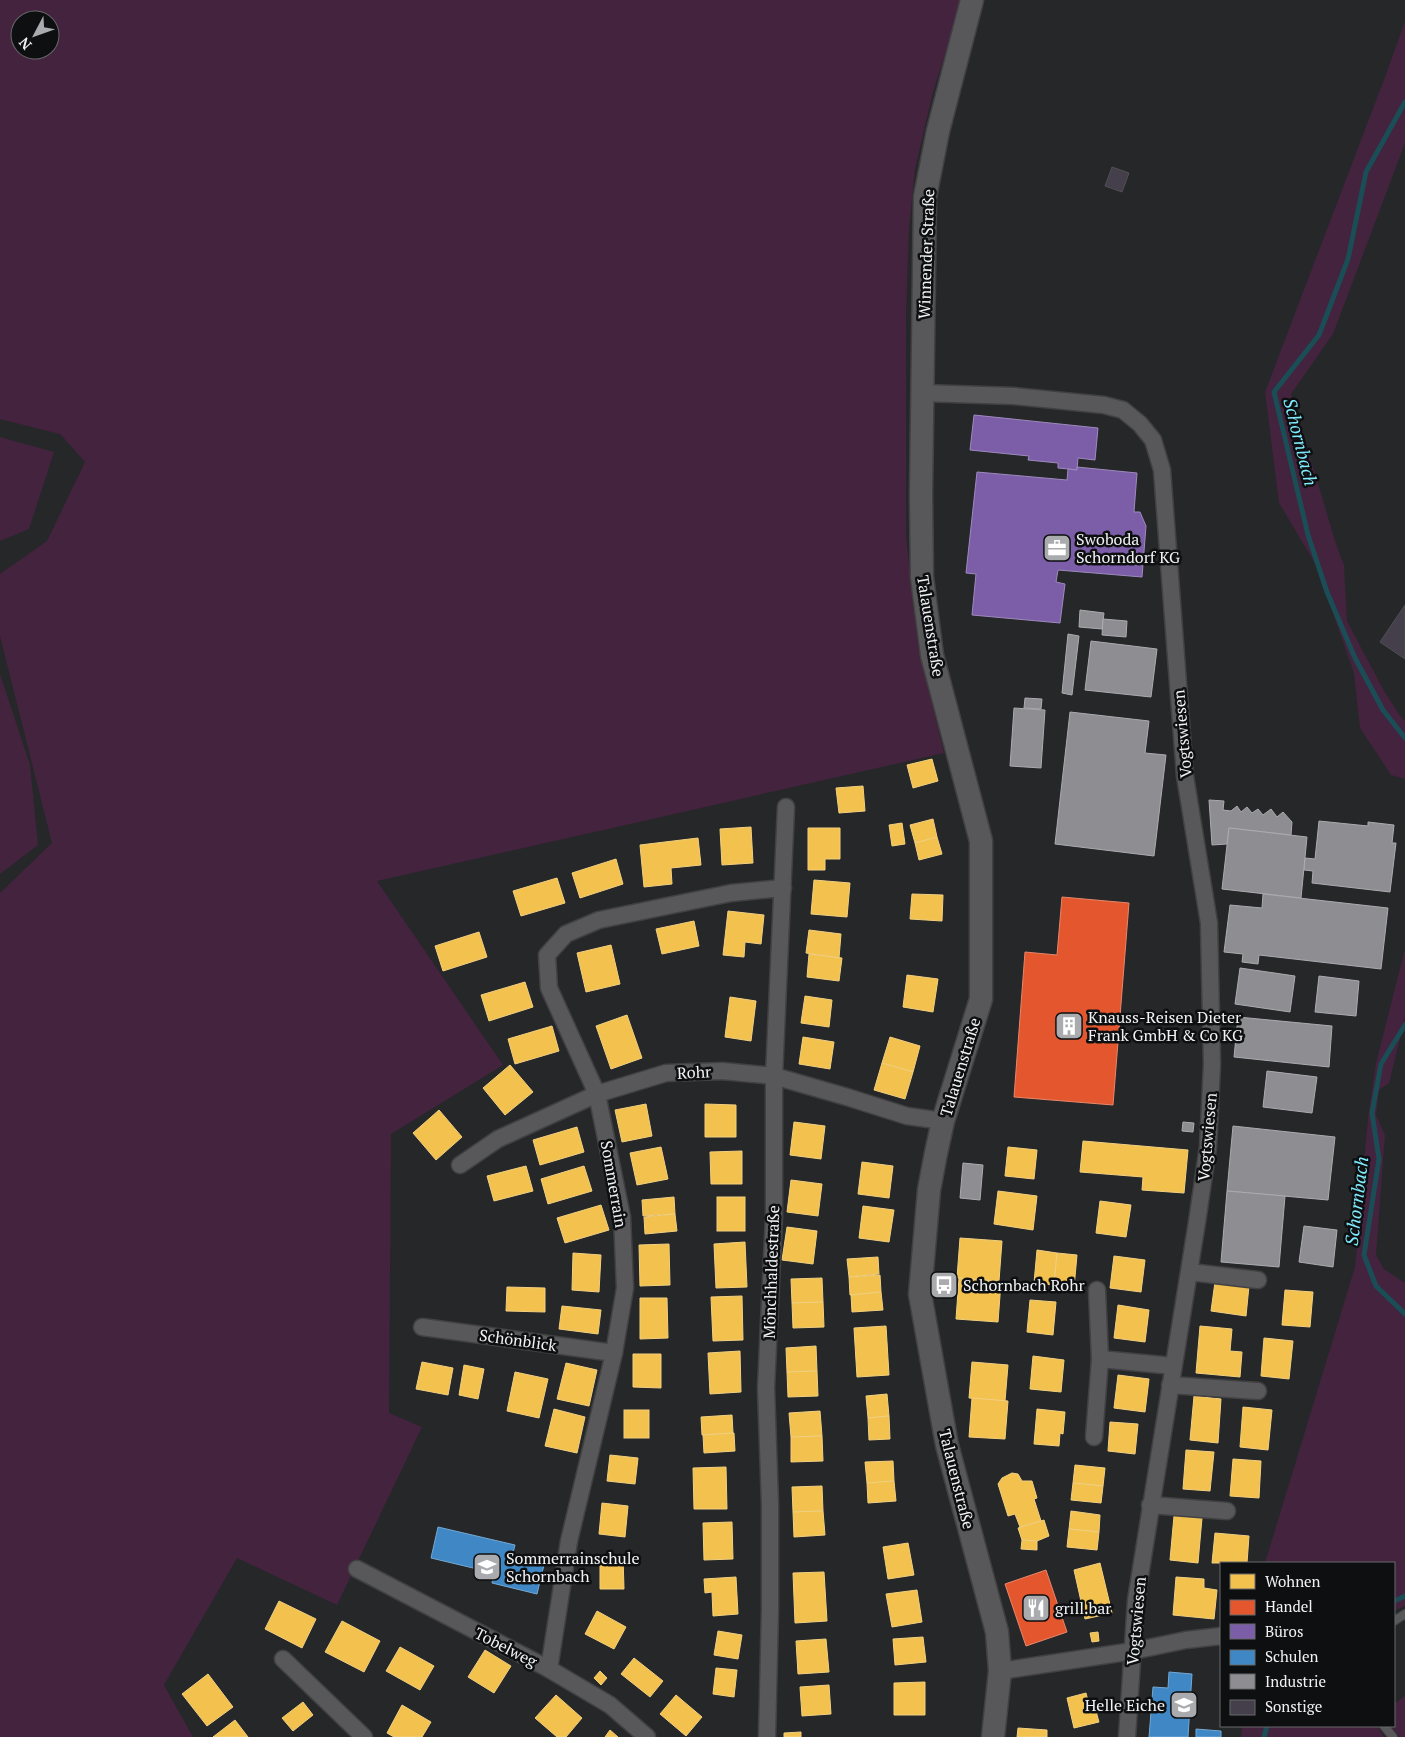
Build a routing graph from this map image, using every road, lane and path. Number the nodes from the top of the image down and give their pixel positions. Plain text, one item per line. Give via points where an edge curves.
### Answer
1 (972, 0) edge
2 (922, 393) junction
3 (786, 807) dead end
4 (783, 888) junction
5 (774, 1076) junction
6 (597, 1094) junction
7 (943, 1121) junction
8 (460, 1165) dead end
9 (1190, 1272) junction
10 (1258, 1280) dead end
11 (1097, 1290) dead end
12 (422, 1327) dead end
13 (614, 1353) junction
14 (1100, 1359) junction
15 (1173, 1366) junction
16 (1170, 1385) junction
17 (1258, 1392) dead end
18 (1094, 1437) dead end
19 (1150, 1505) junction
20 (1227, 1511) dead end
21 (357, 1570) dead end
22 (1220, 1636) edge
23 (1134, 1651) junction
24 (283, 1659) dead end
25 (549, 1669) junction
26 (1000, 1671) junction
27 (1385, 1727) edge
28 (364, 1737) edge
29 (647, 1737) edge
30 (767, 1737) edge
31 (993, 1737) edge
32 (1127, 1737) edge
33 (1393, 1737) edge

1 - 2 street, Winnender Straße via 938,131 925,196
2 - 7 street, Talauenstraße via 922,577 932,655 982,841 981,999
2 - 9 street, Vogtswiesen via 1014,396 1104,405 1123,410 1153,440 1162,470 1185,776 1209,923 1212,1064 1208,1147
3 - 4 street, Mönchhaldestraße
4 - 5 street, Mönchhaldestraße
4 - 6 street, Sommerrain via 731,892 599,920 566,934 547,955 549,988
5 - 6 street, Rohr via 722,1071 666,1073
5 - 7 street, Rohr via 906,1116
5 - 30 street, Mönchhaldestraße via 774,1216 766,1388 770,1504
6 - 8 street, Rohr via 498,1139
6 - 13 street, Sommerrain via 622,1217 624,1288
7 - 26 street, Talauenstraße via 930,1190 920,1294 948,1452 997,1632
9 - 10 street
9 - 15 street, Vogtswiesen
11 - 14 street
12 - 13 street, Schönblick
13 - 25 street, Sommerrain via 569,1541
14 - 15 street
14 - 18 street
15 - 16 street, Vogtswiesen
16 - 17 street
16 - 19 street, Vogtswiesen
19 - 20 street
19 - 23 street, Vogtswiesen via 1136,1600
21 - 25 street, Tobelweg
22 - 23 street
23 - 26 street
23 - 32 street, Vogtswiesen
24 - 28 street
25 - 29 street, Tobelweg via 610,1705
26 - 31 street, Talauenstraße
27 - 33 lane

